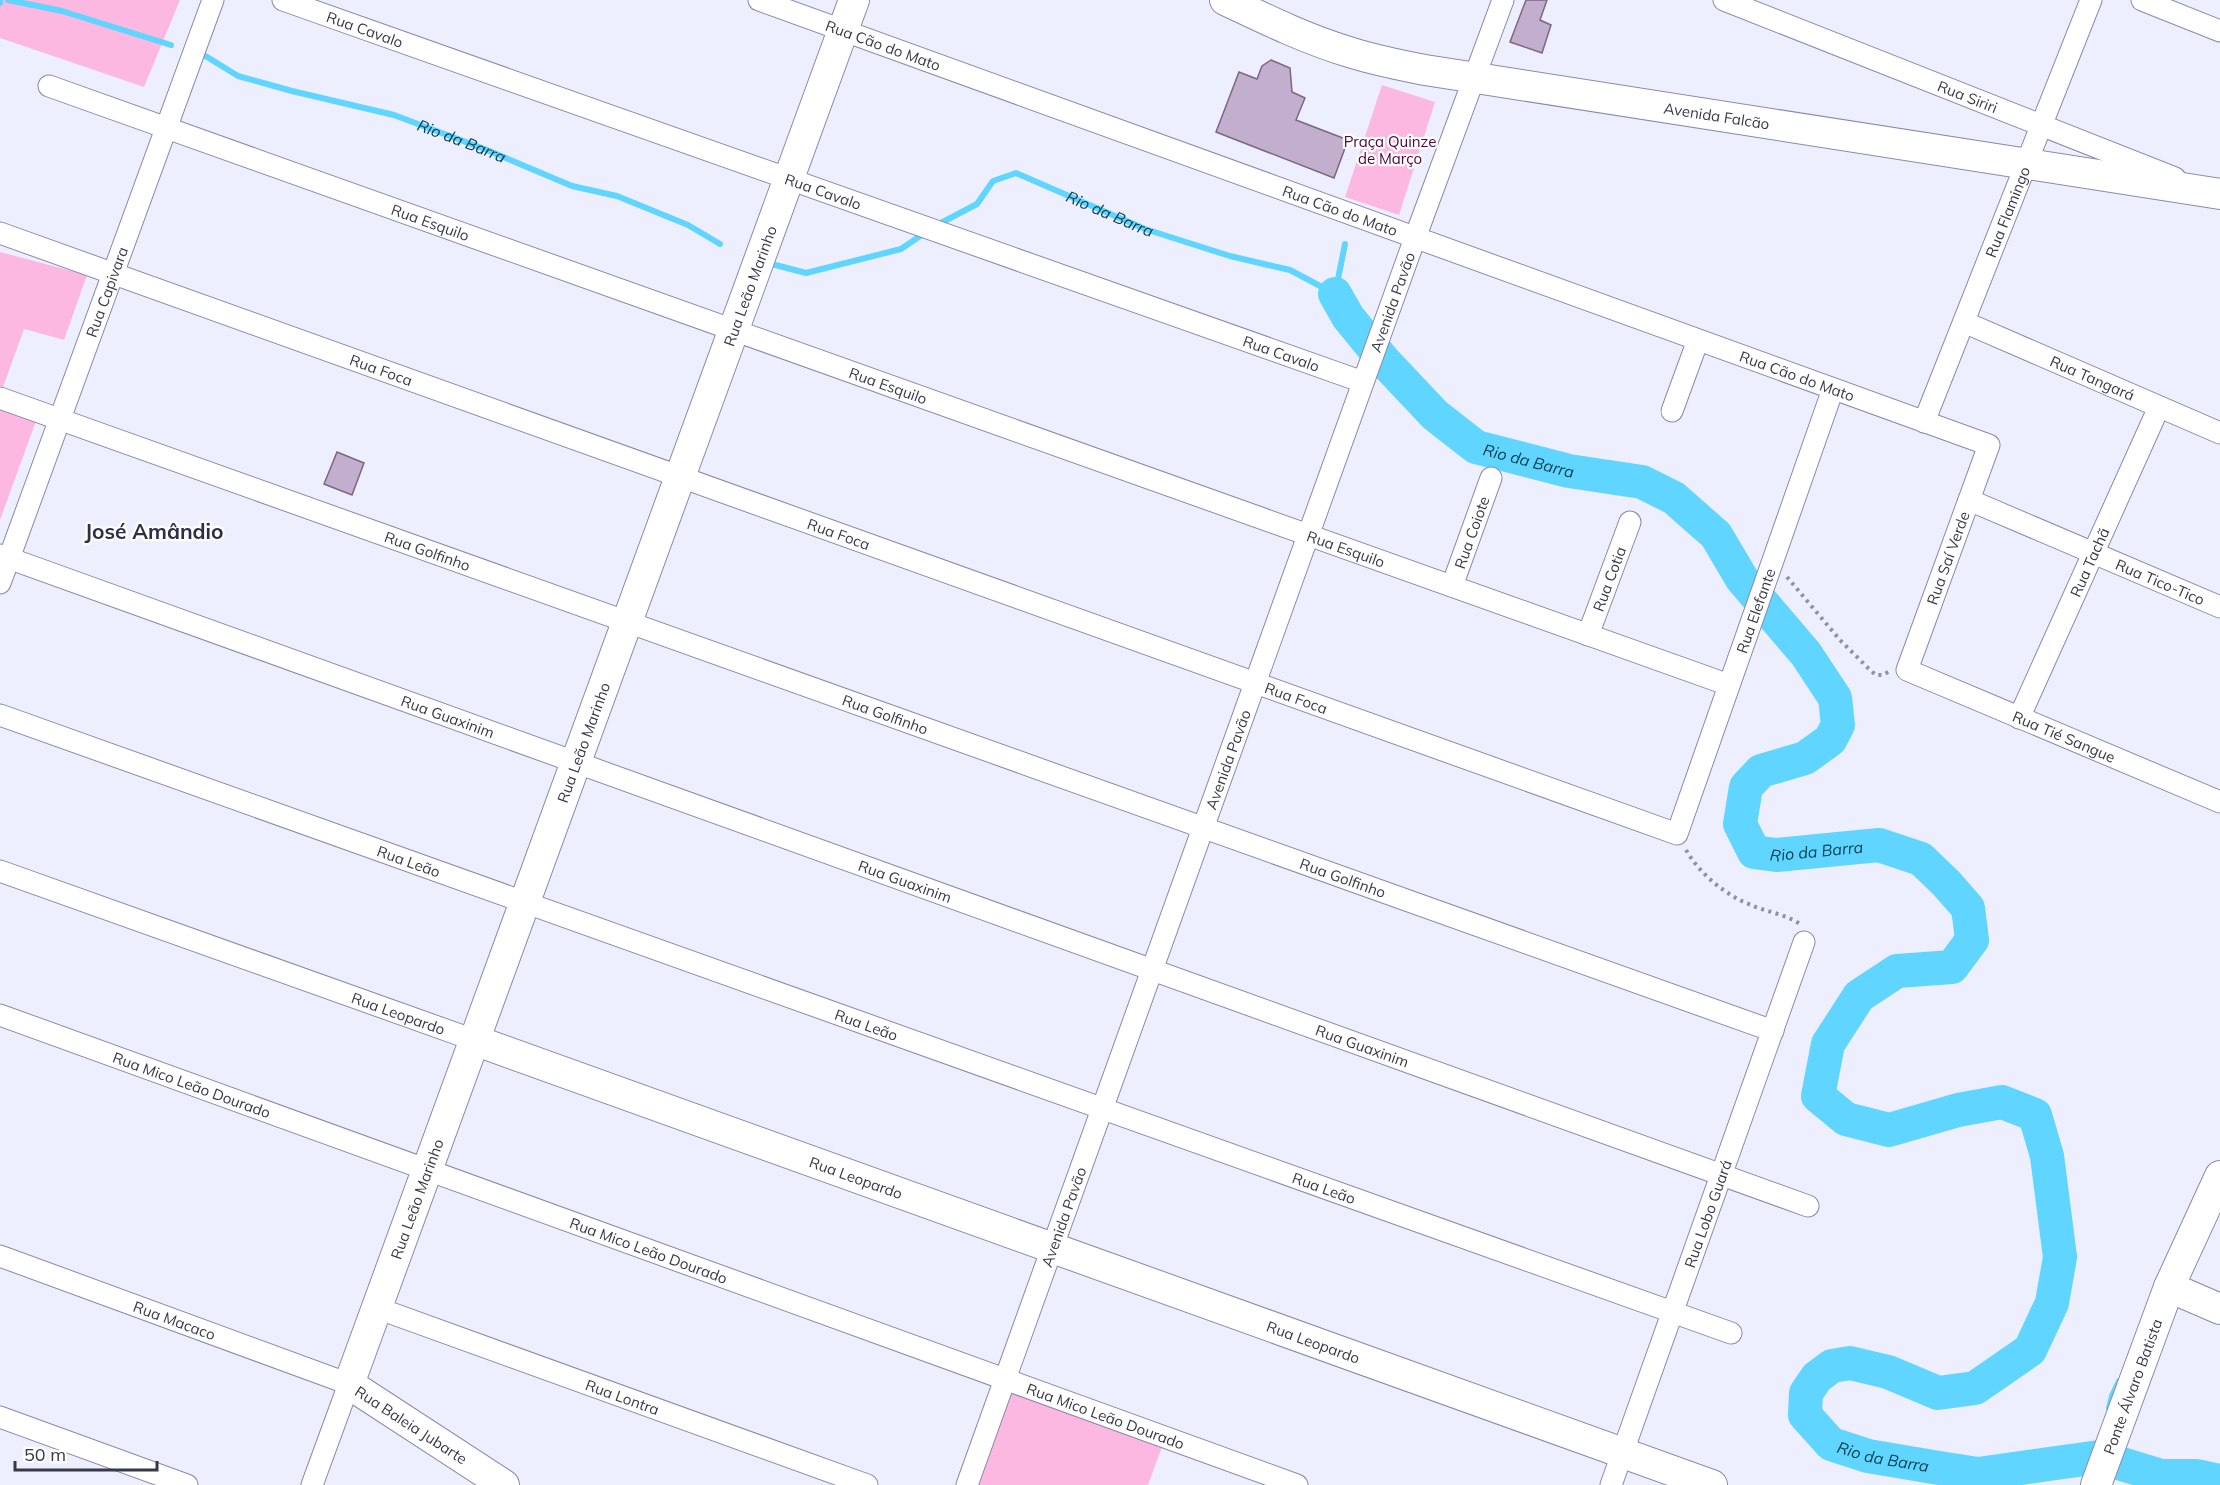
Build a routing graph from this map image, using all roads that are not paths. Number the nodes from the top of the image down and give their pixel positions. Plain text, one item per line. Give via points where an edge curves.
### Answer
1 (213, 0) edge
2 (283, 0) edge
3 (759, 0) edge
4 (854, 0) edge
5 (1225, 0) edge
6 (1503, 0) edge
7 (1724, 0) edge
8 (2091, 0) edge
9 (2142, 0) edge
10 (843, 30) junction
11 (2220, 31) edge
12 (1473, 78) junction
13 (49, 86) dead end
14 (2042, 125) junction
15 (167, 127) junction
16 (2026, 165) junction
17 (789, 180) junction
18 (2217, 194) edge
19 (0, 233) edge
20 (1415, 238) junction
21 (113, 274) junction
22 (1964, 322) junction
23 (734, 329) junction
24 (1698, 340) junction
25 (1363, 382) junction
26 (1833, 388) junction
27 (0, 398) edge
28 (2159, 407) junction
29 (1672, 411) dead end
30 (60, 419) junction
31 (1924, 422) junction
32 (2220, 433) edge
33 (1989, 445) joint
34 (680, 477) junction
35 (1491, 478) dead end
36 (1969, 500) junction
37 (1630, 522) dead end
38 (1309, 535) junction
39 (2093, 553) junction
40 (4, 556) edge
41 (0, 583) edge
42 (1452, 586) junction
43 (2220, 607) edge
44 (627, 621) junction
45 (1588, 635) junction
46 (1907, 670) joint
47 (1255, 684) junction
48 (1729, 685) junction
49 (0, 716) edge
50 (2019, 717) junction
51 (576, 762) junction
52 (2220, 802) edge
53 (1203, 827) junction
54 (1677, 834) joint
55 (0, 871) edge
56 (525, 902) junction
57 (1804, 942) road end
58 (1152, 970) junction
59 (0, 1015) edge
60 (1773, 1030) junction
61 (474, 1040) junction
62 (1102, 1108) junction
63 (427, 1170) junction
64 (1721, 1175) junction
65 (2220, 1176) edge
66 (1808, 1206) dead end
67 (1052, 1248) junction
68 (0, 1256) edge
69 (2169, 1287) junction
70 (377, 1308) junction
71 (2220, 1309) edge
72 (1673, 1312) junction
73 (1731, 1333) dead end
74 (1005, 1379) junction
75 (349, 1384) junction
76 (0, 1417) edge
77 (1623, 1453) junction
78 (187, 1485) edge
79 (312, 1485) edge
80 (504, 1485) edge
81 (867, 1485) edge
82 (967, 1485) edge
83 (1297, 1485) edge
84 (1611, 1485) edge
85 (1712, 1485) edge
86 (2096, 1485) edge

1 - 15 street, Rua Capivara
2 - 17 street, Rua Cavalo
3 - 10 street, Rua Cão do Mato
4 - 10 street, Rua Leão Marinho
5 - 12 street, Avenida Falcão via 1347,52
6 - 12 street, Avenida Pavão
7 - 14 street, Rua Siriri
8 - 14 street, Rua Flamingo
9 - 11 street
10 - 17 street, Rua Leão Marinho
10 - 20 street, Rua Cão do Mato
12 - 16 street, Avenida Falcão
12 - 20 street, Avenida Pavão
13 - 15 street, Rua Esquilo
14 - 16 street, Rua Flamingo
14 - 18 street, Rua Siriri
15 - 21 street, Rua Capivara
15 - 23 street, Rua Esquilo
16 - 18 street, Avenida Falcão
16 - 22 street, Rua Flamingo
17 - 23 street, Rua Leão Marinho
17 - 25 street, Rua Cavalo
19 - 21 street, Rua Foca
20 - 24 street, Rua Cão do Mato
20 - 25 street, Avenida Pavão
21 - 30 street, Rua Capivara
21 - 34 street, Rua Foca
22 - 28 street, Rua Tangará
22 - 31 street, Rua Flamingo
23 - 34 street, Rua Leão Marinho
23 - 38 street, Rua Esquilo
24 - 26 street, Rua Cão do Mato
24 - 29 street
25 - 38 street, Avenida Pavão
26 - 31 street, Rua Cão do Mato
26 - 48 street, Rua Elefante
27 - 30 street, Rua Golfinho
28 - 32 street, Rua Tangará
28 - 39 street, Rua Tachã
30 - 40 street, Rua Capivara
30 - 44 street, Rua Golfinho
31 - 33 street, Rua Cão do Mato
33 - 36 street, Rua Saí Verde
34 - 44 street, Rua Leão Marinho
34 - 47 street, Rua Foca
35 - 42 street, Rua Coiote
36 - 39 street, Rua Tico-Tico
36 - 46 street, Rua Saí Verde
37 - 45 street, Rua Cotia
38 - 42 street, Rua Esquilo
38 - 47 street, Avenida Pavão
39 - 43 street, Rua Tico-Tico
39 - 50 street, Rua Tachã
40 - 41 street, Rua Capivara
40 - 51 street, Rua Guaxinim
42 - 45 street, Rua Esquilo
44 - 51 street, Rua Leão Marinho
44 - 53 street, Rua Golfinho
45 - 48 street, Rua Esquilo
46 - 50 street, Rua Tié Sangue
47 - 53 street, Avenida Pavão
47 - 54 street, Rua Foca
48 - 54 street, Rua Elefante
49 - 56 street, Rua Leão
50 - 52 street, Rua Tié Sangue
51 - 56 street, Rua Leão Marinho
51 - 58 street, Rua Guaxinim
53 - 58 street, Avenida Pavão
53 - 60 street, Rua Golfinho
55 - 61 street, Rua Leopardo
56 - 61 street, Rua Leão Marinho
56 - 62 street, Rua Leão
57 - 60 street, Rua Lobo Guará
58 - 62 street, Avenida Pavão
58 - 64 street, Rua Guaxinim
59 - 63 street, Rua Mico Leão Dourado
60 - 64 street, Rua Lobo Guará
61 - 63 street, Rua Leão Marinho
61 - 67 street, Rua Leopardo
62 - 67 street, Avenida Pavão
62 - 72 street, Rua Leão
63 - 70 street, Rua Leão Marinho
63 - 74 street, Rua Mico Leão Dourado
64 - 66 street, Rua Guaxinim
64 - 72 street, Rua Lobo Guará
65 - 69 street, Ponte Álvaro Batista
67 - 74 street, Avenida Pavão
67 - 77 street, Rua Leopardo
68 - 75 street, Rua Macaco
69 - 71 street
69 - 86 street, Ponte Álvaro Batista
70 - 75 street, Rua Leão Marinho
70 - 81 street, Rua Lontra
72 - 73 street, Rua Leão
72 - 77 street, Rua Lobo Guará
74 - 82 street, Avenida Pavão
74 - 83 street, Rua Mico Leão Dourado
75 - 79 street, Rua Leão Marinho
75 - 80 street, Rua Baleia Jubarte
76 - 78 street
77 - 84 street, Rua Lobo Guará
77 - 85 street, Rua Leopardo

